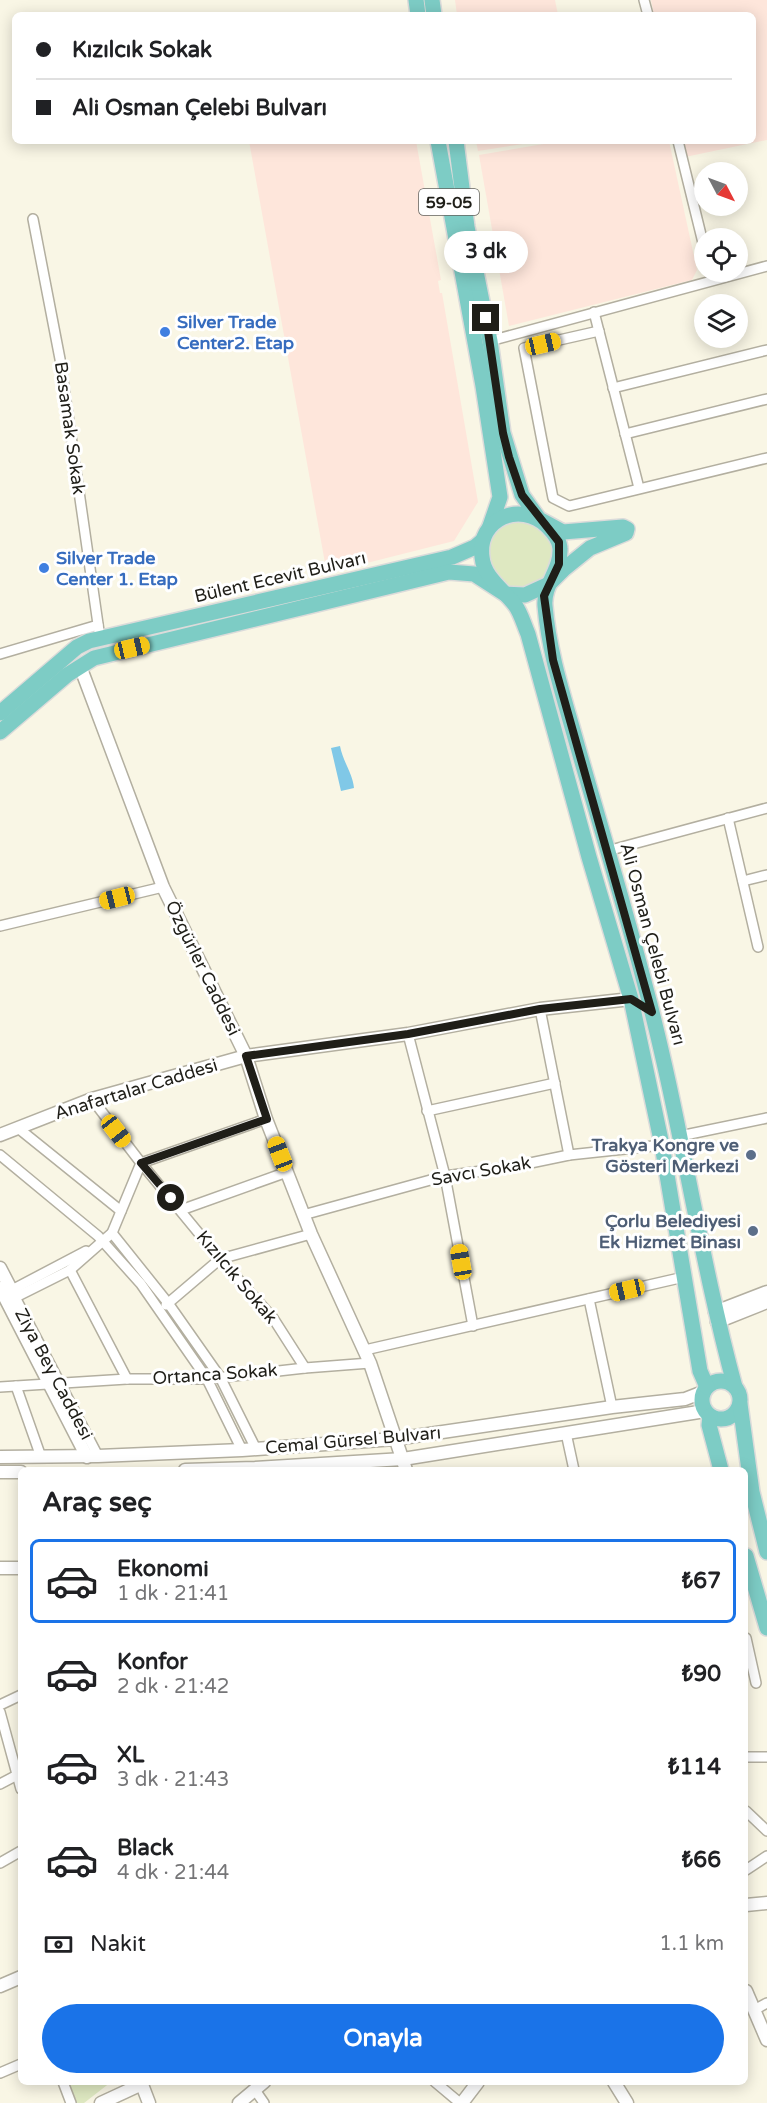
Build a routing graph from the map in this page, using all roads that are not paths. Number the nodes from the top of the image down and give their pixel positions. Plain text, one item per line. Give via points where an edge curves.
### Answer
1 (439, 144) edge
2 (456, 144) edge
3 (679, 144) edge
4 (33, 219) dead end
5 (699, 228) edge
6 (767, 266) edge
7 (748, 269) edge
8 (694, 281) edge
9 (594, 312) junction
10 (598, 331) junction
11 (490, 340) junction
12 (767, 350) edge
13 (613, 388) junction
14 (767, 399) edge
15 (625, 434) junction
16 (767, 458) edge
17 (639, 488) junction
18 (539, 519) junction
19 (490, 526) junction
20 (482, 541) junction
21 (549, 585) junction
22 (505, 594) junction
23 (99, 632) junction
24 (0, 654) edge
25 (80, 666) junction
26 (0, 713) edge
27 (0, 732) edge
28 (767, 808) edge
29 (728, 818) junction
30 (607, 851) junction
31 (767, 875) edge
32 (743, 881) junction
33 (163, 887) junction
34 (0, 926) edge
35 (758, 947) dead end
36 (631, 999) junction
37 (540, 1009) junction
38 (652, 1012) junction
39 (408, 1034) junction
40 (246, 1056) junction
41 (555, 1083) junction
42 (92, 1099) junction
43 (427, 1111) junction
44 (767, 1118) edge
45 (267, 1119) junction
46 (18, 1128) junction
47 (0, 1135) edge
48 (680, 1136) junction
49 (662, 1145) junction
50 (0, 1155) edge
51 (569, 1155) junction
52 (141, 1163) junction
53 (286, 1172) junction
54 (445, 1176) junction
55 (181, 1210) junction
56 (121, 1211) junction
57 (303, 1215) junction
58 (112, 1233) junction
59 (311, 1234) junction
60 (104, 1241) junction
61 (220, 1258) junction
62 (0, 1268) edge
63 (70, 1270) junction
64 (684, 1277) junction
65 (767, 1292) edge
66 (7, 1294) edge
67 (589, 1299) junction
68 (767, 1302) edge
69 (164, 1306) junction
70 (716, 1317) junction
71 (473, 1326) junction
72 (364, 1350) junction
73 (370, 1364) junction
74 (305, 1368) junction
75 (220, 1377) junction
76 (127, 1379) junction
77 (207, 1379) junction
78 (54, 1385) junction
79 (16, 1386) junction
80 (0, 1387) edge
81 (735, 1387) junction
82 (705, 1389) junction
83 (740, 1404) junction
84 (612, 1407) junction
85 (708, 1413) junction
86 (566, 1433) junction
87 (396, 1439) junction
88 (256, 1449) junction
89 (242, 1450) junction
90 (0, 1457) edge
91 (41, 1457) junction
92 (93, 1457) junction
93 (405, 1464) edge
94 (316, 1467) edge
95 (573, 1467) edge
96 (719, 1467) edge
97 (0, 1472) edge
98 (18, 1472) edge
99 (767, 1552) edge
100 (0, 1568) edge
101 (18, 1568) edge
102 (748, 1571) edge
103 (752, 1600) edge
104 (767, 1628) edge
105 (748, 1647) edge
106 (756, 1683) dead end
107 (18, 1696) edge
108 (0, 1705) edge
109 (0, 1712) edge
110 (748, 1757) edge
111 (767, 1757) edge
112 (18, 1771) edge
113 (18, 1775) edge
114 (0, 1784) edge
115 (748, 1813) edge
116 (767, 1831) edge
117 (18, 1853) edge
118 (767, 1856) edge
119 (0, 1863) edge
120 (748, 1869) edge
121 (767, 1903) edge
122 (748, 1905) edge
123 (18, 1978) edge
124 (0, 1986) edge
125 (748, 1996) edge
126 (767, 2003) edge
127 (754, 2010) junction
128 (767, 2040) edge
129 (18, 2065) edge
130 (0, 2073) edge
131 (64, 2085) edge
132 (137, 2085) edge
133 (142, 2085) edge
134 (439, 2085) edge
135 (476, 2085) edge
136 (616, 2085) edge
137 (259, 2086) edge
138 (71, 2103) edge
139 (101, 2103) edge
140 (149, 2103) edge
141 (239, 2103) edge
142 (264, 2103) edge
143 (461, 2103) edge
144 (627, 2103) edge

1 - 19 main road, 59-05 via 500,497
2 - 11 main road, 59-05 via 467,227
3 - 5 street
4 - 23 street, Basamak Sokak via 60,358
6 - 7 street
8 - 9 street
9 - 10 street
9 - 11 street
10 - 13 street
10 - 17 street via 524,348 552,498 569,506
11 - 18 main road via 505,441 522,495
12 - 13 street
13 - 15 street
14 - 15 street
15 - 17 street
16 - 17 street
18 - 19 main road via 521,512
18 - 21 main road via 559,542 559,564
18 - 21 main road via 563,532 620,526 627,531 590,548
19 - 20 main road, 59-05
20 - 22 main road via 484,570
20 - 23 main road, Bülent Ecevit Bulvarı via 452,557
21 - 22 main road via 525,594
21 - 30 main road, Ali Osman Çelebi Bulvarı via 544,596 553,660
22 - 25 main road via 474,574 449,572 111,653
22 - 36 main road, Ali Osman Çelebi Bulvarı via 517,606 531,644
23 - 24 street
23 - 26 main road, Bülent Ecevit Bulvarı
25 - 27 main road
25 - 33 street, Özgürler Caddesi
28 - 29 street
29 - 30 street
29 - 32 street
30 - 38 main road, Ali Osman Çelebi Bulvarı
31 - 32 street
32 - 35 street
33 - 34 street
33 - 40 street, Özgürler Caddesi
36 - 37 street, Anafartalar Caddesi
36 - 38 street
36 - 49 main road, Ali Osman Çelebi Bulvarı
37 - 39 street, Anafartalar Caddesi
37 - 41 street
38 - 48 main road, Ali Osman Çelebi Bulvarı
39 - 40 street, Anafartalar Caddesi
39 - 43 street
40 - 42 street, Anafartalar Caddesi
40 - 45 street, Özgürler Caddesi
41 - 43 street
41 - 51 street
42 - 46 street, Anafartalar Caddesi
42 - 52 street, Kızılcık Sokak
43 - 54 street
44 - 48 street
45 - 52 street
45 - 53 street, Özgürler Caddesi
46 - 47 street, Anafartalar Caddesi
46 - 56 street
48 - 70 main road, Ali Osman Çelebi Bulvarı
49 - 51 street, Savcı Sokak
49 - 64 main road, Ali Osman Çelebi Bulvarı
50 - 60 street
51 - 54 street, Savcı Sokak
52 - 55 street, Kızılcık Sokak
52 - 56 street
53 - 55 street
53 - 57 street, Özgürler Caddesi
54 - 57 street, Savcı Sokak
54 - 71 street
55 - 61 street, Kızılcık Sokak
56 - 58 street
57 - 59 street, Özgürler Caddesi
58 - 60 street
58 - 69 street
59 - 61 street
59 - 72 street, Özgürler Caddesi
60 - 63 street
60 - 66 street
60 - 69 street
61 - 69 street
61 - 74 street, Kızılcık Sokak via 273,1318
62 - 66 street, Ziya Bey Caddesi
63 - 66 street
63 - 76 street
64 - 67 street
64 - 82 main road, Ali Osman Çelebi Bulvarı
65 - 70 street
66 - 78 street, Ziya Bey Caddesi
67 - 71 street
67 - 84 street
68 - 70 street
69 - 75 street
69 - 77 street
70 - 81 main road, Ali Osman Çelebi Bulvarı
71 - 72 street
72 - 73 street, Özgürler Caddesi
73 - 74 street, Ortanca Sokak
73 - 87 street, Özgürler Caddesi
74 - 75 street, Ortanca Sokak
75 - 77 street, Ortanca Sokak
75 - 88 street
76 - 77 street, Ortanca Sokak
76 - 78 street, Ortanca Sokak
77 - 89 street
78 - 79 street, Ortanca Sokak
78 - 92 street, Ziya Bey Caddesi
79 - 80 street, Ortanca Sokak
79 - 91 street
81 - 82 main road via 718,1381
81 - 83 main road
82 - 84 street, Cemal Gürsel Bulvarı via 685,1399
82 - 85 main road via 702,1405
83 - 85 main road via 728,1418
83 - 99 main road via 752,1492
84 - 87 street, Cemal Gürsel Bulvarı
85 - 86 street, Cemal Gürsel Bulvarı
85 - 96 main road
86 - 93 street, Cemal Gürsel Bulvarı
86 - 95 street
87 - 88 street, Cemal Gürsel Bulvarı
87 - 93 street, Özgürler Caddesi
88 - 89 street, Cemal Gürsel Bulvarı
89 - 92 street, Cemal Gürsel Bulvarı
90 - 91 street, Cemal Gürsel Bulvarı
91 - 92 street, Cemal Gürsel Bulvarı
93 - 94 street, Cemal Gürsel Bulvarı
97 - 98 street
100 - 101 street
102 - 103 main road
103 - 104 main road
105 - 106 street
107 - 108 street
109 - 112 street
110 - 111 street
113 - 114 street
115 - 116 street
117 - 119 street
118 - 120 street
121 - 122 street
123 - 124 street
125 - 127 street
126 - 127 street
127 - 128 street
129 - 130 street
131 - 138 street
132 - 139 street
133 - 140 street
134 - 143 street
135 - 143 street
136 - 144 street
137 - 141 street
137 - 142 street

